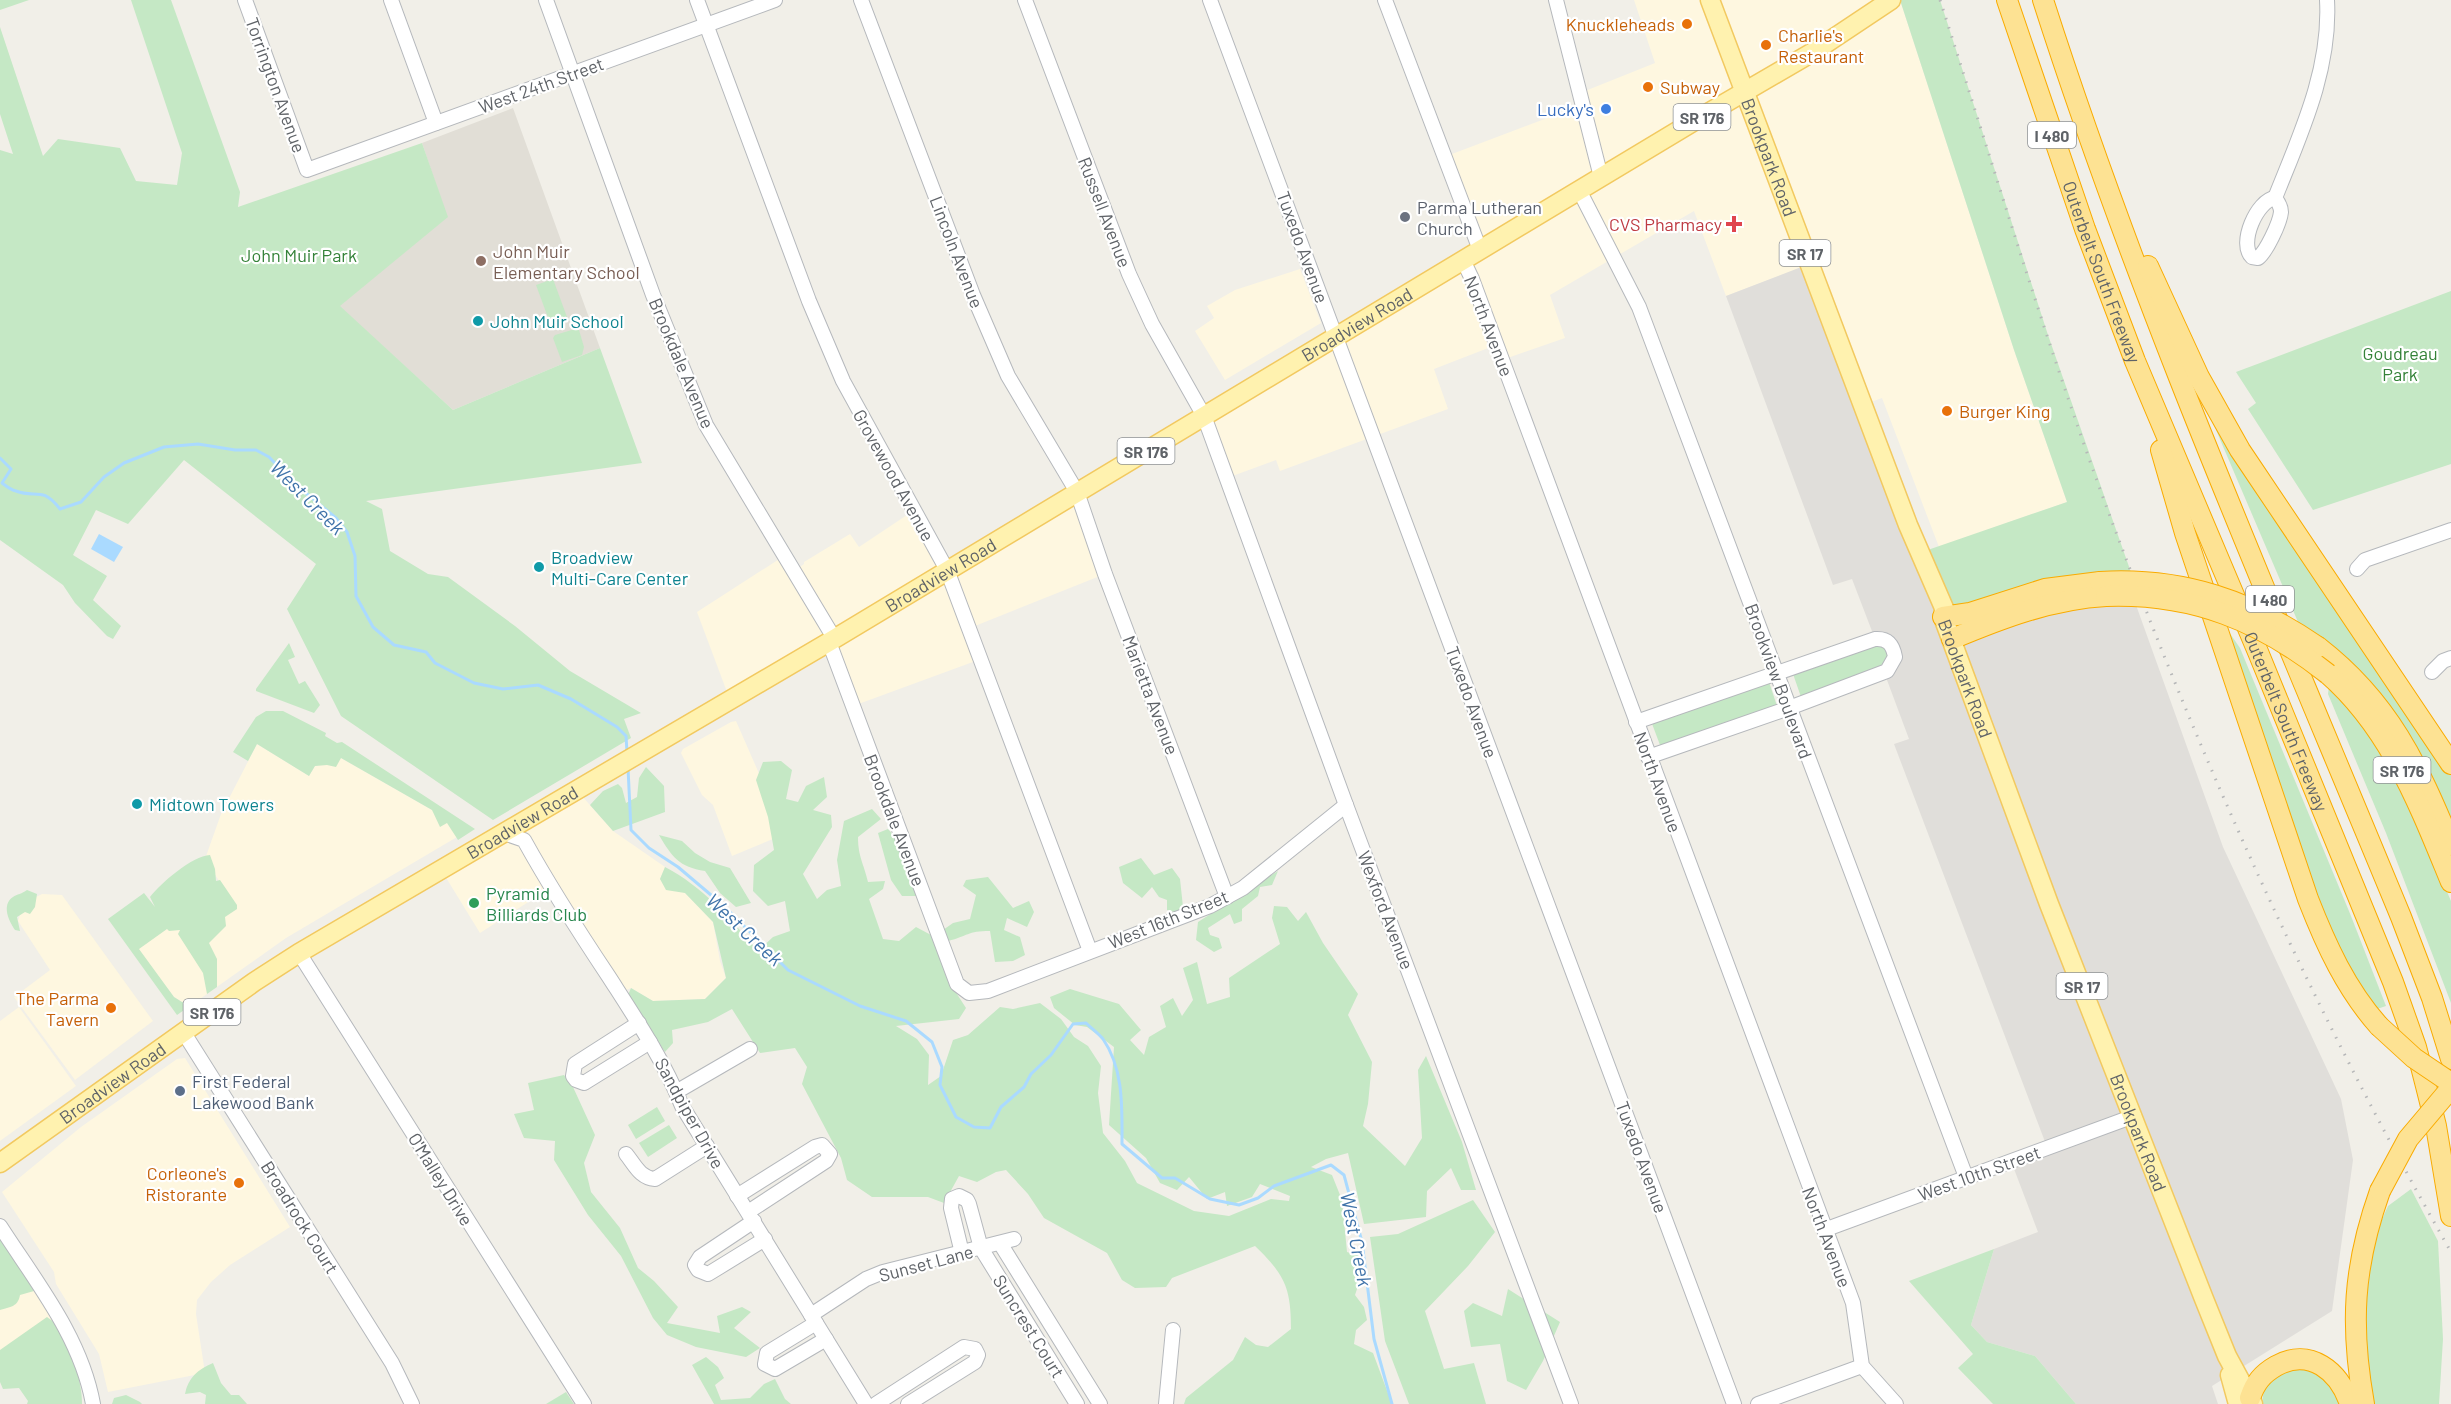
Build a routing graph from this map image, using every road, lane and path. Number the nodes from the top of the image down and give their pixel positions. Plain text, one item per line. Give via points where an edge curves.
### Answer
1 (245, 0) edge
2 (391, 0) edge
3 (546, 0) edge
4 (697, 0) edge
5 (775, 0) edge
6 (861, 0) edge
7 (1025, 0) edge
8 (1210, 0) edge
9 (1385, 0) edge
10 (1556, 0) edge
11 (1710, 0) edge
12 (1891, 0) edge
13 (2007, 0) edge
14 (2043, 0) edge
15 (2327, 0) edge
16 (706, 25) junction
17 (573, 74) junction
18 (1744, 92) junction
19 (436, 123) junction
20 (2089, 138) junction
21 (307, 170) joint
22 (1601, 177) junction
23 (1579, 190) junction
24 (2275, 198) dead end
25 (1480, 250) junction
26 (1463, 260) junction
27 (1336, 337) junction
28 (2135, 361) junction
29 (1204, 416) junction
30 (1077, 492) junction
31 (2451, 530) edge
32 (2357, 569) dead end
33 (947, 570) junction
34 (2103, 589) junction
35 (1943, 617) junction
36 (1952, 639) junction
37 (831, 640) junction
38 (2451, 658) edge
39 (1777, 672) junction
40 (2432, 672) dead end
41 (1789, 708) junction
42 (1636, 722) junction
43 (1648, 757) junction
44 (2451, 764) edge
45 (1346, 805) junction
46 (504, 833) junction
47 (2451, 845) edge
48 (2451, 882) edge
49 (1227, 897) junction
50 (1090, 951) junction
51 (299, 953) junction
52 (969, 993) joint
53 (639, 1023) junction
54 (184, 1033) junction
55 (650, 1042) junction
56 (750, 1049) dead end
57 (2451, 1059) edge
58 (2451, 1083) edge
59 (2451, 1088) edge
60 (676, 1092) junction
61 (2133, 1116) junction
62 (707, 1146) junction
63 (627, 1154) dead end
64 (0, 1163) edge
65 (1966, 1177) junction
66 (737, 1196) junction
67 (2451, 1216) edge
68 (751, 1217) junction
69 (0, 1226) edge
70 (1824, 1230) junction
71 (765, 1239) junction
72 (1014, 1239) dead end
73 (1000, 1243) junction
74 (981, 1248) junction
75 (962, 1253) junction
76 (814, 1319) junction
77 (1173, 1330) dead end
78 (826, 1339) junction
79 (1862, 1365) junction
80 (2247, 1402) edge
81 (93, 1404) edge
82 (412, 1404) edge
83 (584, 1404) edge
84 (866, 1404) edge
85 (876, 1404) edge
86 (908, 1404) edge
87 (1077, 1404) edge
88 (1100, 1404) edge
89 (1166, 1404) edge
90 (1571, 1404) edge
91 (1734, 1404) edge
92 (1758, 1404) edge
93 (1896, 1404) edge
94 (2350, 1404) edge
95 (2364, 1404) edge

1 - 21 street, Torrington Avenue
2 - 19 street
3 - 17 street, Brookdale Avenue
4 - 16 street, Grovewood Avenue
5 - 16 street, West 24th Street
6 - 30 street, Lincoln Avenue via 973,295 1008,376
7 - 29 street, Russell Avenue via 1129,274 1156,332
8 - 27 street, Tuxedo Avenue
9 - 25 street, North Avenue
10 - 22 street
11 - 18 main road, Brookpark Road / SR 17
12 - 18 main road, Broadview Road
13 - 28 highway, Outerbelt South Freeway / I 480 via 2077,207
14 - 20 highway, Outerbelt South Freeway / I 480
15 - 24 street via 2322,62 2313,100
16 - 17 street, West 24th Street
16 - 33 street, Grovewood Avenue via 843,381
17 - 19 street, West 24th Street
17 - 37 street, Brookdale Avenue via 653,295 706,425
18 - 22 main road, Broadview Road / SR 176
18 - 35 main road, Brookpark Road / SR 17 via 1908,525 1944,608
19 - 21 street, West 24th Street
20 - 44 highway via 2194,367 2222,419
20 - 57 highway, Outerbelt South Freeway / I 480 via 2172,360 2401,917
22 - 23 main road, Broadview Road / SR 176
23 - 25 main road, Broadview Road / SR 176
23 - 39 street, Brookview Boulevard via 1639,307
25 - 26 main road, Broadview Road / SR 176
26 - 27 main road, Broadview Road / SR 176
26 - 42 street, North Avenue
27 - 29 main road, Broadview Road / SR 176
27 - 91 street, Tuxedo Avenue
28 - 58 highway, bridge via 2185,532 2321,933 2344,979 2379,1026 2414,1058
28 - 67 highway, Outerbelt South Freeway / I 480 via 2393,982 2429,1096
29 - 30 main road, Broadview Road / SR 176
29 - 45 street, Wexford Avenue
30 - 33 main road, Broadview Road / SR 176
30 - 49 street, Marietta Avenue
31 - 32 street via 2365,560
33 - 37 main road, Broadview Road / SR 176
33 - 50 street, Grovewood Avenue
34 - 35 highway, SR 176 via 2045,589 1970,613
34 - 36 highway, SR 176
34 - 47 highway, SR 176, bridge via 2152,582 2202,591 2264,614 2318,647 2351,675 2399,735
34 - 48 highway, SR 176, bridge via 2226,614 2279,638 2328,674 2354,699 2385,741 2417,802
35 - 36 main road, Brookpark Road / SR 17
36 - 61 main road, Brookpark Road / SR 17 via 2033,861
37 - 46 main road, Broadview Road / SR 176
37 - 52 street, Brookdale Avenue via 957,984
38 - 40 street
39 - 41 street, Brookview Boulevard
39 - 41 street via 1875,639 1890,642 1894,649 1895,657 1887,671
39 - 42 street
41 - 43 street
41 - 65 street, Brookview Boulevard
42 - 43 street, North Avenue
43 - 70 street, North Avenue
45 - 49 street, West 16th Street via 1244,888
45 - 90 street, Wexford Avenue
46 - 51 main road, Broadview Road / SR 176
46 - 53 street, Sandpiper Drive via 524,840
49 - 50 street, West 16th Street
50 - 52 street, West 16th Street via 988,991
51 - 54 main road, Broadview Road / SR 176
51 - 83 street, O'Malley Drive
53 - 55 street, Sandpiper Drive
53 - 55 street via 575,1064 573,1076 584,1083
54 - 64 main road, Broadview Road / SR 176
54 - 82 street, Broadrock Court via 392,1363
55 - 60 street, Sandpiper Drive
56 - 60 street
59 - 95 highway, bridge via 2408,1139 2380,1191 2365,1238 2357,1276 2355,1326
60 - 62 street, Sandpiper Drive
61 - 65 street, West 10th Street
61 - 80 main road, Brookpark Road / SR 17
62 - 63 street via 655,1179 640,1174
62 - 66 street, Sandpiper Drive
65 - 70 street, West 10th Street
66 - 68 street, Sandpiper Drive
66 - 68 street via 818,1145 828,1150 826,1161
68 - 71 street, Sandpiper Drive
68 - 71 street via 700,1257 698,1270 708,1274
69 - 81 street via 73,1342
70 - 79 street, North Avenue via 1853,1303
71 - 76 street, Sandpiper Drive
72 - 73 street, Sunset Lane
73 - 74 street, Sunset Lane
73 - 88 street
74 - 75 street, Sunset Lane
74 - 75 street, Suncrest Court via 969,1204 964,1197 955,1196 951,1208
74 - 87 street, Suncrest Court
75 - 76 street, Sunset Lane via 866,1279
76 - 78 street, Sandpiper Drive
76 - 78 street, Sunset Lane via 767,1353 765,1364 775,1370
77 - 89 street
78 - 84 street, Sandpiper Drive
79 - 92 street
79 - 93 street
80 - 94 highway via 2254,1385 2268,1371 2301,1358 2330,1370 2344,1387
85 - 86 street via 964,1347 975,1349 975,1362

